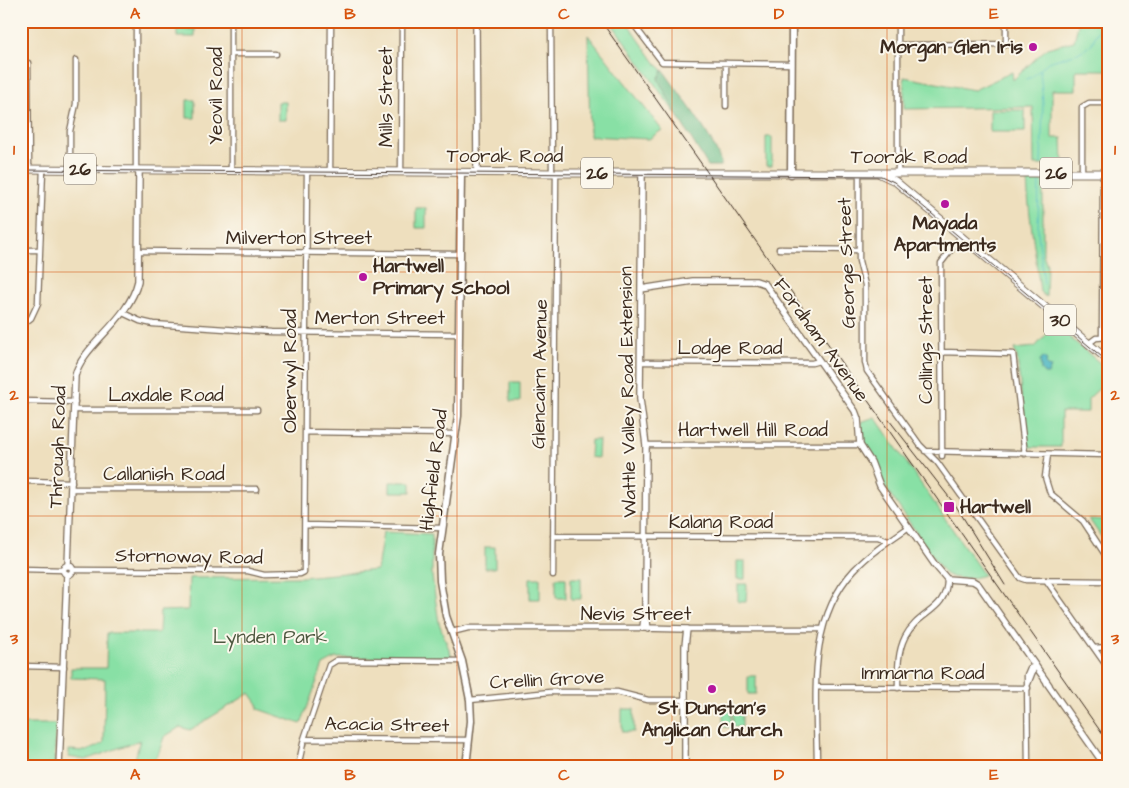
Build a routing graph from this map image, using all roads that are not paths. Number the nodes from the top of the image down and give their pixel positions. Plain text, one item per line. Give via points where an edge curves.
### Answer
1 (136, 21) edge
2 (231, 21) edge
3 (331, 21) edge
4 (402, 21) edge
5 (476, 21) edge
6 (551, 21) edge
7 (631, 21) edge
8 (792, 21) edge
9 (898, 21) edge
10 (1006, 21) edge
11 (898, 45) junction
12 (231, 54) junction
13 (276, 54) dead end
14 (76, 60) dead end
15 (28, 63) dead end
16 (726, 63) junction
17 (792, 64) junction
18 (1108, 102) edge
19 (726, 106) dead end
20 (25, 169) edge
21 (42, 169) junction
22 (70, 169) junction
23 (138, 169) junction
24 (231, 170) junction
25 (307, 171) junction
26 (330, 171) junction
27 (401, 172) junction
28 (461, 172) junction
29 (1105, 172) edge
30 (477, 173) junction
31 (554, 173) junction
32 (642, 173) junction
33 (877, 173) junction
34 (898, 173) junction
35 (910, 173) junction
36 (1082, 173) junction
37 (791, 174) junction
38 (859, 174) junction
39 (903, 188) junction
40 (961, 237) junction
41 (779, 249) dead end
42 (21, 250) edge
43 (40, 250) junction
44 (859, 250) junction
45 (139, 251) junction
46 (306, 253) junction
47 (459, 254) junction
48 (1105, 255) edge
49 (641, 289) junction
50 (123, 313) junction
51 (21, 326) edge
52 (306, 333) junction
53 (458, 334) junction
54 (1102, 336) junction
55 (1108, 336) edge
56 (1088, 344) junction
57 (942, 352) junction
58 (1108, 360) edge
59 (819, 361) junction
60 (641, 362) junction
61 (21, 401) edge
62 (75, 402) junction
63 (74, 410) junction
64 (257, 410) dead end
65 (305, 432) junction
66 (456, 434) junction
67 (646, 445) junction
68 (860, 445) junction
69 (926, 451) junction
70 (942, 453) junction
71 (1025, 454) junction
72 (1048, 454) junction
73 (1108, 455) edge
74 (937, 462) junction
75 (21, 481) edge
76 (72, 482) junction
77 (72, 489) junction
78 (257, 489) dead end
79 (305, 525) junction
80 (908, 527) junction
81 (441, 528) junction
82 (553, 536) junction
83 (645, 536) junction
84 (888, 541) junction
85 (1108, 559) edge
86 (21, 569) edge
87 (68, 570) junction
88 (304, 572) joint
89 (553, 575) dead end
90 (948, 580) junction
91 (1048, 580) junction
92 (1108, 581) edge
93 (645, 628) junction
94 (684, 629) junction
95 (822, 629) junction
96 (452, 632) junction
97 (1108, 647) edge
98 (1094, 648) junction
99 (462, 661) junction
100 (21, 666) edge
101 (64, 667) junction
102 (1034, 668) junction
103 (1108, 668) edge
104 (1028, 686) junction
105 (817, 687) junction
106 (898, 688) junction
107 (470, 700) junction
108 (685, 700) junction
109 (304, 739) junction
110 (469, 740) junction
111 (59, 767) edge
112 (298, 767) edge
113 (466, 767) edge
114 (505, 767) edge
115 (685, 767) edge
116 (817, 767) edge
117 (1028, 767) edge
118 (1106, 767) edge

1 - 23 street
2 - 12 street, Yeovil Road
3 - 26 street
4 - 27 street, Mills Street
5 - 30 street
6 - 31 street, Glencairn Avenue
7 - 16 street via 662,62
8 - 17 main road
9 - 11 street
10 - 11 street via 1006,44
11 - 34 street
12 - 13 street
12 - 24 street, Yeovil Road
14 - 22 street
15 - 20 street
16 - 17 street
16 - 19 street
17 - 37 main road
18 - 36 street via 1089,103 1082,107
20 - 21 main road, Toorak Road / 26
21 - 22 main road, Toorak Road / 26
21 - 43 street
22 - 23 main road, Toorak Road / 26
23 - 24 main road, Toorak Road / 26
23 - 45 street, Through Road
24 - 25 main road, Toorak Road / 26
25 - 26 main road, Toorak Road / 26
25 - 46 street, Oberwyl Road
26 - 27 main road, Toorak Road / 26
27 - 28 main road, Toorak Road / 26
28 - 30 main road, Toorak Road / 26
28 - 47 main road, Highfield Road
29 - 36 main road, Toorak Road / 26
29 - 48 street
30 - 31 main road, Toorak Road / 26
31 - 32 main road, Toorak Road / 26
31 - 82 street, Glencairn Avenue
32 - 37 main road, Toorak Road / 26
32 - 49 street, Wattle Valley Road Extension
33 - 34 main road, Toorak Road / 26
33 - 38 main road, Toorak Road / 26
33 - 39 main road, 30
34 - 35 main road, Toorak Road / 26
35 - 36 main road, Toorak Road / 26
35 - 39 main road via 903,178
37 - 38 main road, Toorak Road / 26
38 - 44 street, George Street
39 - 40 main road, 30
40 - 56 main road, 30
40 - 57 street, Collings Street via 942,262
41 - 44 street
42 - 43 street
43 - 51 street via 38,303 31,318
44 - 69 street, George Street via 865,283 866,367
45 - 46 street, Milverton Street
45 - 50 street, Through Road via 136,292
46 - 47 street, Milverton Street
46 - 52 street, Oberwyl Road
47 - 53 main road, Highfield Road
48 - 54 street
49 - 59 street, Fordham Avenue via 693,281 762,282
49 - 60 street, Wattle Valley Road Extension
50 - 52 street, Merton Street via 153,324
50 - 62 street, Through Road via 77,370
52 - 53 street, Merton Street
52 - 65 street, Oberwyl Road
53 - 66 main road, Highfield Road
54 - 55 street
54 - 56 street
56 - 58 main road, 30
57 - 70 street, Collings Street
57 - 71 street via 1013,354
59 - 60 street, Lodge Road
59 - 68 street, Fordham Avenue via 857,414
60 - 67 street, Wattle Valley Road Extension via 640,404
61 - 62 street
62 - 63 street, Through Road
63 - 64 street, Laxdale Road
63 - 76 street, Through Road
65 - 66 street
65 - 79 street, Oberwyl Road
66 - 81 main road, Highfield Road
67 - 68 street, Hartwell Hill Road
67 - 83 street, Wattle Valley Road Extension
68 - 80 street, Fordham Avenue via 880,486
69 - 70 street
69 - 74 street, George Street
70 - 71 street
70 - 74 street
71 - 72 street
72 - 73 street
72 - 85 street via 1045,477 1050,493 1083,521
74 - 91 street, George Street via 1018,576 1026,580
75 - 76 street
76 - 77 street, Through Road
77 - 78 street, Callanish Road
77 - 87 street, Through Road
79 - 81 street
79 - 88 street, Oberwyl Road
80 - 84 street
80 - 90 street, Fordham Avenue
81 - 96 main road, Highfield Road via 440,581
82 - 83 street, Kalang Road
82 - 89 street, Glencairn Avenue
83 - 84 street, Kalang Road via 878,537
83 - 93 street, Wattle Valley Road Extension
84 - 95 street via 846,579
86 - 87 street, Stornoway Road
87 - 88 street, Stornoway Road via 248,571 264,575
87 - 101 street, Through Road
90 - 102 street via 977,583
90 - 106 street via 944,600 918,620 904,639
91 - 92 street, George Street
91 - 98 street
93 - 94 street, Nevis Street
93 - 96 street, Nevis Street via 468,628
94 - 95 street, Nevis Street
94 - 108 street
95 - 105 street
96 - 99 main road, Highfield Road
97 - 98 street
98 - 103 street
99 - 107 main road, Highfield Road
99 - 109 street via 337,660 325,673
100 - 101 street
101 - 111 street, Through Road
102 - 104 street
102 - 118 street
104 - 106 street, Immarna Road
104 - 117 street
105 - 106 street, Immarna Road
105 - 116 street
107 - 108 street, Crellin Grove via 550,692 620,692 648,700
107 - 110 main road, Highfield Road
108 - 115 street
109 - 110 street, Acacia Street
109 - 112 street
110 - 113 main road, Highfield Road
113 - 114 street

